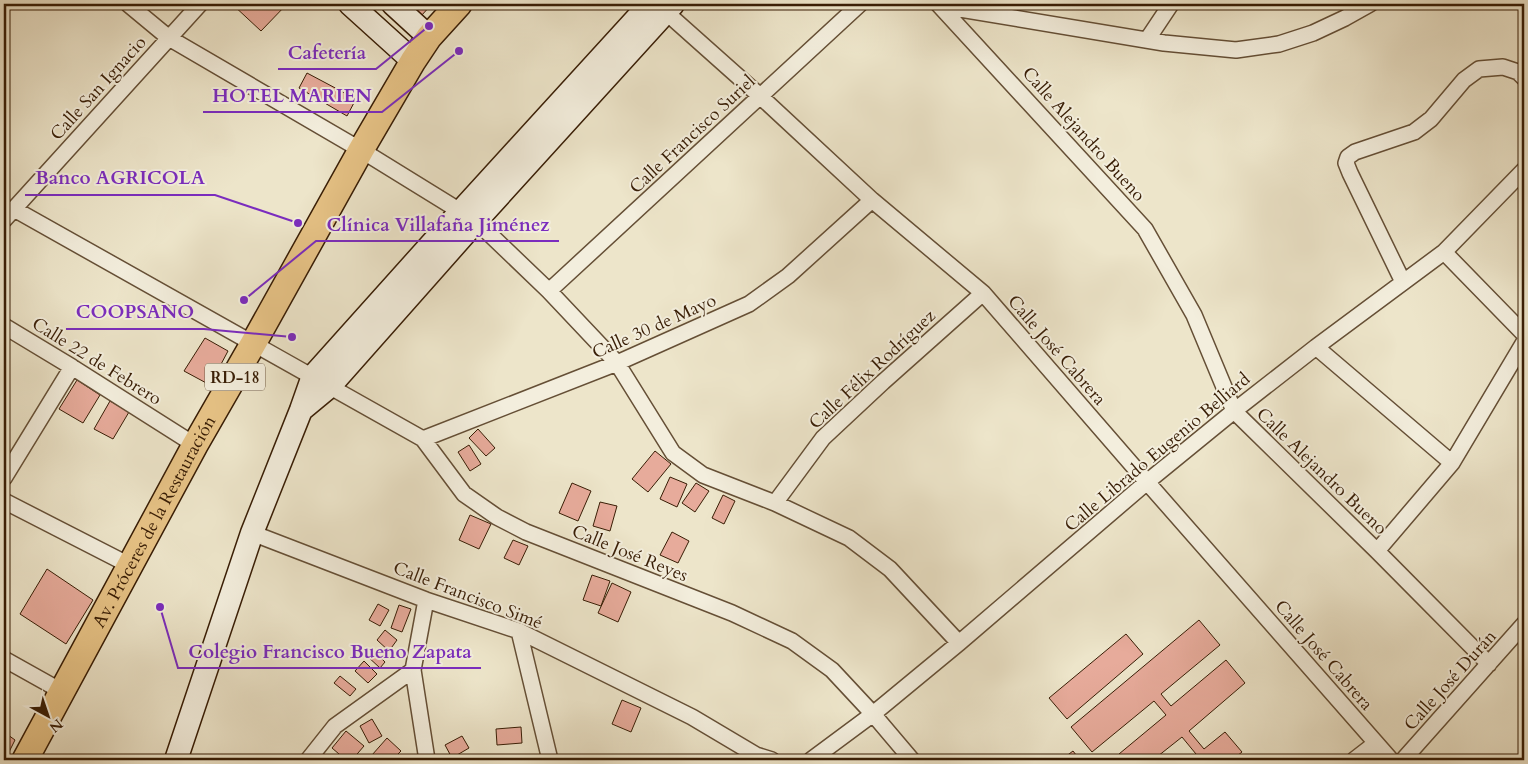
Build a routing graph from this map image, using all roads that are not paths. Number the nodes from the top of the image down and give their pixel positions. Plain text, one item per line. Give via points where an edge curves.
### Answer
1 (128, 4) edge
2 (200, 4) edge
3 (350, 4) edge
4 (393, 4) edge
5 (459, 4) edge
6 (860, 4) edge
7 (1171, 4) edge
8 (1370, 4) edge
9 (940, 5) edge
10 (661, 6) edge
11 (429, 37) junction
12 (168, 38) junction
13 (1147, 40) junction
14 (413, 61) junction
15 (1524, 78) edge
16 (760, 96) junction
17 (360, 150) junction
18 (1524, 170) edge
19 (872, 200) junction
20 (14, 209) junction
21 (468, 216) junction
22 (4, 220) edge
23 (1444, 252) junction
24 (1403, 282) junction
25 (549, 291) junction
26 (983, 293) junction
27 (4, 326) edge
28 (1524, 334) edge
29 (1524, 342) edge
30 (253, 344) junction
31 (1316, 347) junction
32 (617, 363) junction
33 (72, 366) junction
34 (321, 381) junction
35 (1234, 411) junction
36 (423, 439) junction
37 (195, 446) junction
38 (1452, 463) junction
39 (4, 478) edge
40 (1147, 482) junction
41 (4, 501) edge
42 (775, 503) junction
43 (252, 533) junction
44 (1377, 551) junction
45 (131, 566) junction
46 (426, 600) junction
47 (1524, 624) edge
48 (519, 631) junction
49 (959, 643) junction
50 (4, 660) edge
51 (1489, 664) junction
52 (413, 670) junction
53 (63, 692) junction
54 (873, 714) junction
55 (1376, 742) junction
56 (25, 760) edge
57 (176, 760) edge
58 (308, 760) edge
59 (427, 760) edge
60 (550, 760) edge
61 (772, 760) edge
62 (811, 760) edge
63 (912, 760) edge
64 (1354, 760) edge
65 (1391, 760) edge
66 (1404, 760) edge

1 - 12 street
2 - 12 street, Calle San Ignacio
3 - 14 main road
4 - 11 main road
5 - 11 main road, Av. Próceres de la Restauración / RD-18
6 - 16 street, Calle Francisco Suriel
7 - 13 street
8 - 13 street via 1313,33 1279,44 1236,50
9 - 13 street
9 - 35 street, Calle Alejandro Bueno via 1145,229 1194,316
10 - 16 street, Calle José Cabrera
10 - 21 main road
11 - 14 main road, Av. Próceres de la Restauración / RD-18
12 - 17 street
12 - 20 street, Calle San Ignacio
14 - 17 main road, Av. Próceres de la Restauración / RD-18
15 - 24 street via 1503,66 1478,69 1464,80 1431,119 1414,132 1348,157 1346,163 1350,173
16 - 19 street, Calle José Cabrera
16 - 25 street, Calle Francisco Suriel
17 - 21 street
17 - 30 main road, Av. Próceres de la Restauración / RD-18
18 - 23 street, Calle Librado Eugenio Belliard
19 - 26 street, Calle José Cabrera
19 - 32 street, Calle 30 de Mayo via 788,276 749,304
20 - 22 street, Calle San Ignacio
20 - 30 street, Calle José Reyes
21 - 25 street
21 - 34 main road
23 - 24 street, Calle Librado Eugenio Belliard
23 - 28 street
24 - 31 street, Calle Librado Eugenio Belliard
25 - 32 street
26 - 40 street, Calle José Cabrera
26 - 42 street, Calle Félix Rodríguez via 823,438
27 - 33 street, Calle 22 de Febrero
29 - 38 street
30 - 34 street, Calle José Reyes
30 - 37 main road, Av. Próceres de la Restauración / RD-18
31 - 35 street, Calle Librado Eugenio Belliard
31 - 38 street
32 - 36 street, Calle 30 de Mayo
32 - 42 street via 673,453 703,475
33 - 37 street, Calle 22 de Febrero
33 - 39 street
34 - 36 street, Calle José Reyes
34 - 43 main road via 301,410
35 - 40 street, Calle Librado Eugenio Belliard
35 - 44 street, Calle Alejandro Bueno
36 - 54 street, Calle José Reyes via 464,494 497,517 526,532 732,613 792,641 832,670
37 - 45 main road, Av. Próceres de la Restauración / RD-18
38 - 44 street
40 - 49 street, Calle Librado Eugenio Belliard
40 - 55 street, Calle José Cabrera
41 - 45 street
42 - 49 street via 849,538 863,548 890,569
43 - 46 street, Calle Francisco Simé
43 - 57 main road
44 - 51 street, Calle Alejandro Bueno
45 - 53 main road, Av. Próceres de la Restauración / RD-18
46 - 48 street, Calle Francisco Simé
46 - 52 street
47 - 51 street, Calle José Durán
48 - 60 street
48 - 61 street, Calle Francisco Simé via 692,717 756,755
49 - 54 street, Calle Librado Eugenio Belliard
50 - 53 street
51 - 66 street, Calle José Durán
52 - 58 street via 335,726
52 - 59 street
53 - 56 main road, Av. Próceres de la Restauración / RD-18
54 - 62 street, Calle Librado Eugenio Belliard
54 - 63 street, Calle José Reyes
55 - 64 street
55 - 65 street, Calle José Cabrera

